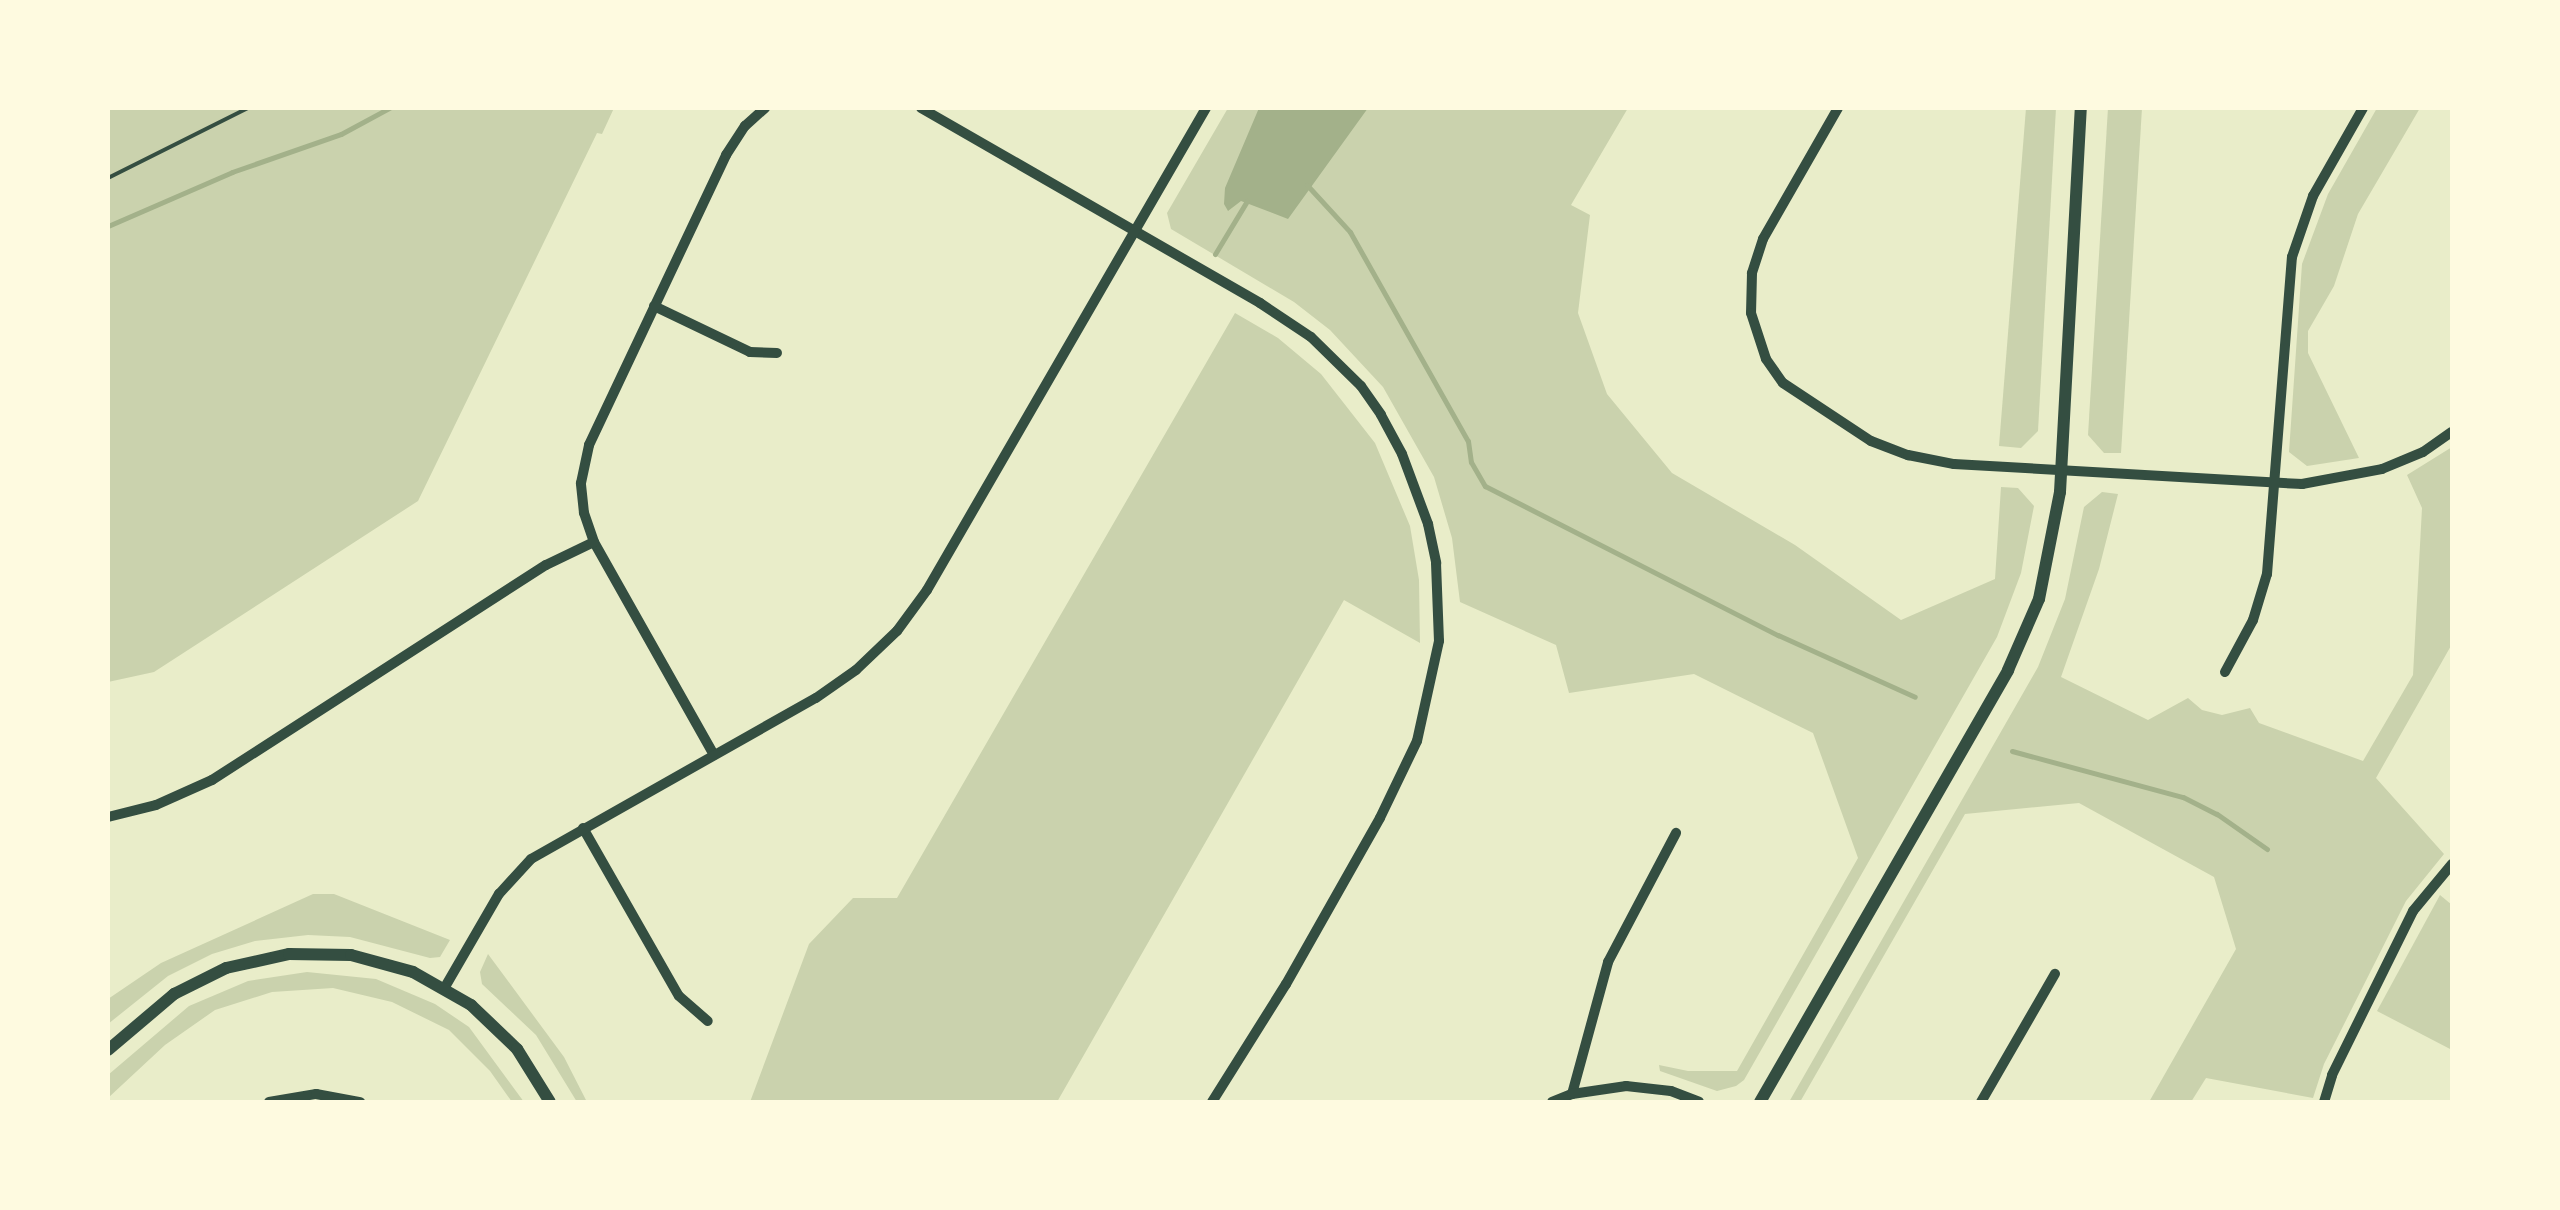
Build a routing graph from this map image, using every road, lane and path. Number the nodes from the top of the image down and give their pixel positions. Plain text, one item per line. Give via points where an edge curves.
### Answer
1 (248, 108) edge
2 (765, 108) edge
3 (921, 108) edge
4 (1206, 108) edge
5 (1838, 108) edge
6 (2081, 108) edge
7 (2363, 108) edge
8 (108, 178) edge
9 (1135, 231) junction
10 (654, 306) junction
11 (777, 354) dead end
12 (2452, 432) edge
13 (2062, 470) junction
14 (2273, 482) junction
15 (594, 542) junction
16 (2225, 672) dead end
17 (714, 754) junction
18 (108, 817) edge
19 (583, 828) junction
20 (1676, 832) dead end
21 (2452, 864) edge
22 (2055, 974) dead end
23 (444, 987) junction
24 (708, 1021) dead end
25 (108, 1050) edge
26 (1572, 1094) junction
27 (269, 1102) edge
28 (360, 1102) edge
29 (550, 1102) edge
30 (1212, 1102) edge
31 (1552, 1102) edge
32 (1700, 1102) edge
33 (1760, 1102) edge
34 (1981, 1102) edge
35 (2324, 1102) edge

1 - 8 path
2 - 10 street via 732,146
3 - 9 street
4 - 9 street
5 - 13 street via 1753,266 1751,313 1766,360 1800,398 1897,452 1954,464
6 - 13 street
7 - 14 street via 2314,196 2292,257
9 - 17 street via 906,620 834,686
9 - 30 street via 1277,313 1361,386 1410,472 1438,576 1437,662 1410,757 1286,984
10 - 11 street via 750,352
10 - 15 street via 584,460 582,503
12 - 14 street via 2416,455 2358,476
13 - 14 street
13 - 33 street via 2049,562 2017,654
14 - 16 street via 2262,596
15 - 17 street
15 - 18 street via 546,566 212,780
17 - 19 street
19 - 23 street via 516,872
19 - 24 street via 680,996
20 - 26 street via 1608,962
21 - 35 street via 2414,912
22 - 34 street
23 - 25 street via 351,955 256,959 174,994
23 - 29 street via 506,1036
26 - 31 street
26 - 32 street via 1643,1087
27 - 28 street via 316,1094

